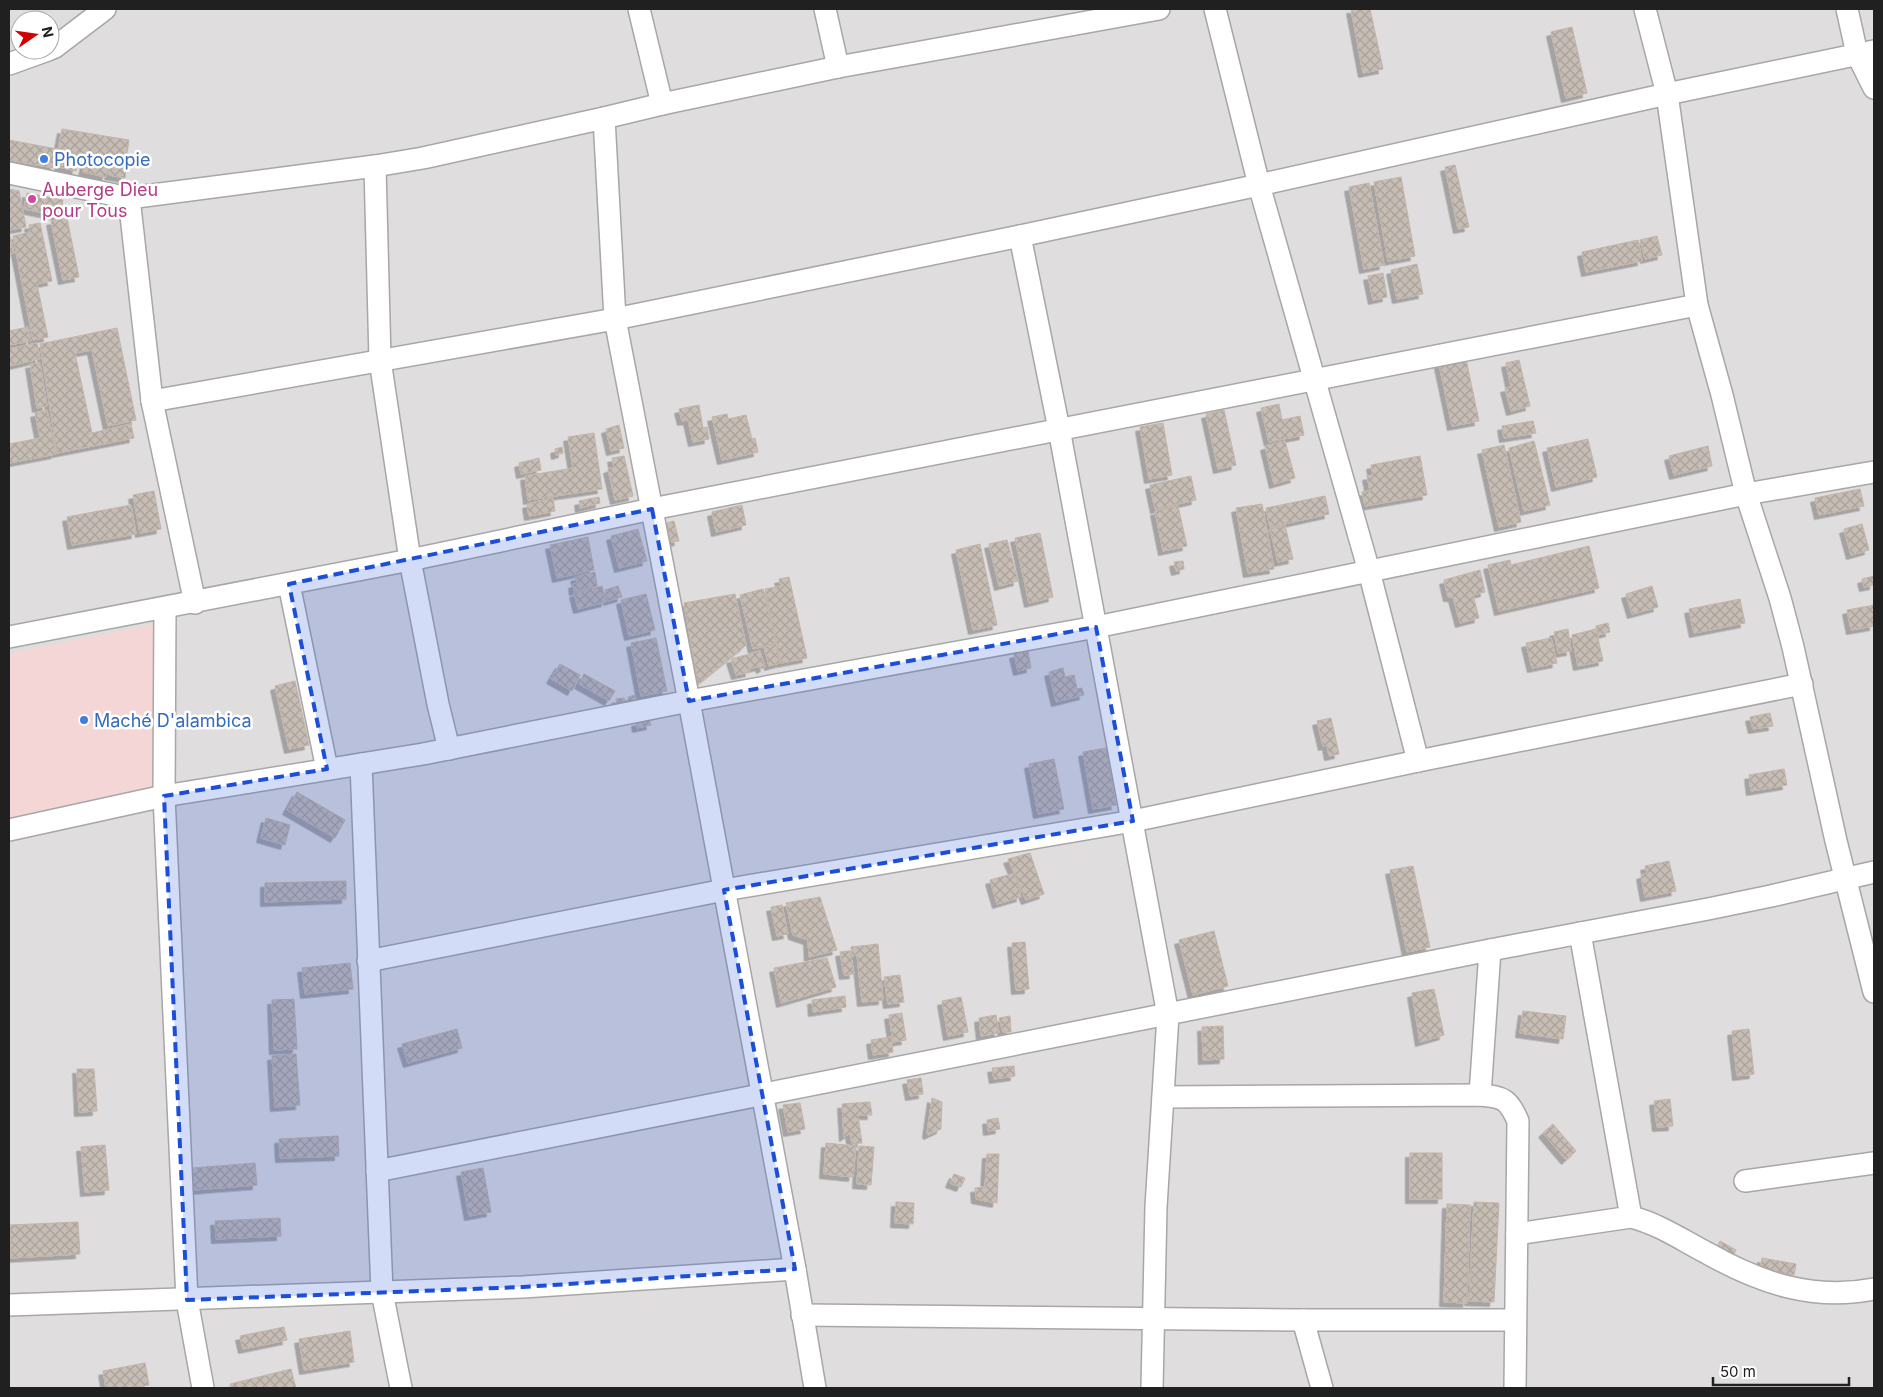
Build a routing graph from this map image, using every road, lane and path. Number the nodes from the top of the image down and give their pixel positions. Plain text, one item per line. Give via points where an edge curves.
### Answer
1 (105, 9) edge
2 (639, 9) edge
3 (824, 9) edge
4 (1159, 9) edge
5 (1214, 9) edge
6 (1645, 9) edge
7 (1846, 9) edge
8 (60, 43) edge
9 (1866, 53) edge
10 (838, 67) junction
11 (1874, 88) edge
12 (1667, 94) junction
13 (662, 104) junction
14 (604, 118) junction
15 (375, 166) junction
16 (9, 173) edge
17 (1259, 185) junction
18 (129, 198) junction
19 (1020, 236) junction
20 (1697, 305) junction
21 (615, 320) junction
22 (380, 360) junction
23 (1315, 380) junction
24 (152, 401) junction
25 (1059, 429) junction
26 (1874, 472) edge
27 (1746, 494) junction
28 (652, 509) junction
29 (410, 560) junction
30 (1369, 571) junction
31 (289, 584) junction
32 (195, 603) junction
33 (165, 608) junction
34 (1096, 628) junction
35 (9, 637) edge
36 (1802, 684) junction
37 (689, 701) junction
38 (449, 749) junction
39 (1418, 761) junction
40 (361, 764) junction
41 (327, 769) junction
42 (164, 796) junction
43 (1133, 821) junction
44 (9, 830) edge
45 (1874, 872) edge
46 (1845, 878) junction
47 (724, 890) junction
48 (1580, 932) junction
49 (1490, 950) junction
50 (368, 961) junction
51 (1874, 992) edge
52 (1168, 1015) junction
53 (762, 1093) junction
54 (1480, 1095) junction
55 (1163, 1097) junction
56 (1874, 1163) edge
57 (377, 1171) junction
58 (1745, 1181) dead end
59 (1631, 1217) junction
60 (1517, 1234) junction
61 (795, 1268) junction
62 (1874, 1289) edge
63 (382, 1292) junction
64 (187, 1300) junction
65 (9, 1305) edge
66 (802, 1315) junction
67 (1154, 1318) junction
68 (1303, 1320) junction
69 (1515, 1320) junction
70 (203, 1388) edge
71 (401, 1388) edge
72 (815, 1388) edge
73 (1152, 1388) edge
74 (1322, 1388) edge
75 (1515, 1388) edge

1 - 8 street
2 - 13 street
3 - 10 street
4 - 10 street
5 - 17 street
6 - 12 street
7 - 9 street
9 - 11 street
9 - 12 street
10 - 13 street
12 - 17 street
12 - 20 street
13 - 14 street
14 - 15 street
14 - 21 street
15 - 18 street
15 - 22 street
16 - 18 street
17 - 19 street
17 - 23 street
18 - 24 street
19 - 21 street
19 - 25 street
20 - 23 street
20 - 27 street
21 - 22 street
21 - 28 street
22 - 24 street
22 - 29 street
23 - 25 street
23 - 30 street
24 - 32 street
25 - 28 street
25 - 34 street
26 - 27 street
27 - 30 street
27 - 36 street via 1780,598
28 - 29 street
28 - 37 street
29 - 31 street
29 - 38 street
30 - 34 street
30 - 39 street
31 - 32 street
31 - 41 street
32 - 33 street
33 - 35 street
33 - 42 street
34 - 37 street
34 - 43 street
36 - 39 street
36 - 46 street
37 - 38 street
37 - 47 street
38 - 40 street
39 - 43 street
40 - 41 street
40 - 50 street
41 - 42 street
42 - 44 street
42 - 64 street
43 - 47 street
43 - 52 street
45 - 46 street
46 - 48 street via 1771,896
46 - 51 street
47 - 50 street
47 - 53 street
48 - 49 street
48 - 59 street
49 - 52 street
49 - 54 street
50 - 57 street
52 - 53 street
52 - 55 street
53 - 57 street
53 - 61 street
54 - 55 street
54 - 60 street via 1496,1097 1511,1105 1518,1121
55 - 67 street via 1156,1207
56 - 58 street
57 - 63 street
59 - 60 street
59 - 62 street via 1646,1221 1716,1258 1777,1284 1807,1292 1834,1294
60 - 69 street
61 - 63 street via 523,1287
61 - 66 street
63 - 64 street
63 - 71 street
64 - 65 street
64 - 70 street
66 - 67 street
66 - 72 street
67 - 68 street
67 - 73 street
68 - 69 street
68 - 74 street
69 - 75 street

